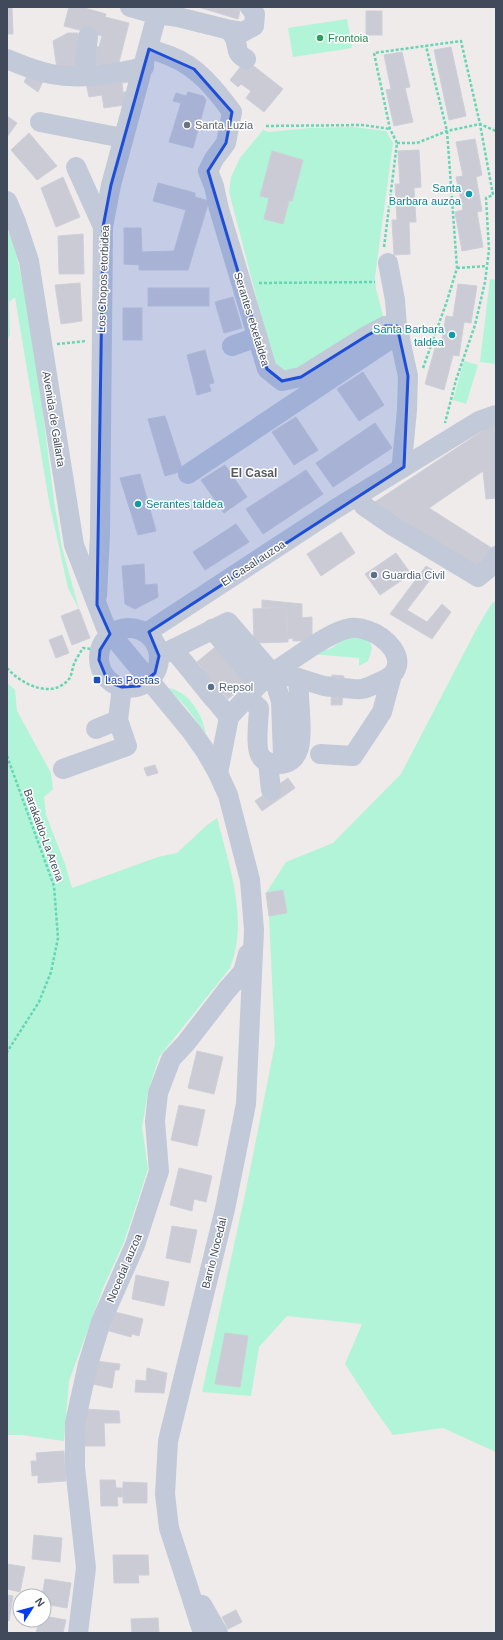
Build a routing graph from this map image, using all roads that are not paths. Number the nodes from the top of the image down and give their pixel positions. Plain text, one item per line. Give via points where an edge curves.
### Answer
1 (130, 7) edge
2 (250, 7) edge
3 (158, 11) edge
4 (230, 30) junction
5 (88, 37) dead end
6 (146, 58) junction
7 (7, 59) edge
8 (246, 59) dead end
9 (90, 76) junction
10 (40, 122) dead end
11 (123, 138) junction
12 (76, 167) dead end
13 (7, 201) edge
14 (103, 227) junction
15 (389, 272) road end
16 (399, 331) junction
17 (257, 337) junction
18 (232, 346) dead end
19 (496, 415) edge
20 (404, 467) junction
21 (188, 474) dead end
22 (360, 495) junction
23 (100, 534) junction
24 (74, 545) junction
25 (496, 556) edge
26 (97, 605) junction
27 (146, 633) junction
28 (105, 642) junction
29 (166, 653) junction
30 (392, 675) junction
31 (298, 678) junction
32 (150, 680) junction
33 (259, 685) junction
34 (122, 688) junction
35 (229, 717) junction
36 (118, 720) junction
37 (96, 729) dead end
38 (320, 754) dead end
39 (272, 764) junction
40 (63, 769) dead end
41 (218, 773) junction
42 (271, 790) dead end
43 (254, 930) junction
44 (183, 1572) junction
45 (78, 1633) edge
46 (203, 1633) edge
47 (218, 1633) edge

1 - 3 street
2 - 4 street via 256,14 254,26 243,32
3 - 4 street
3 - 6 street, Los Chopos etorbidea
4 - 8 street via 236,40 237,50
5 - 9 street via 85,61
6 - 9 street
6 - 11 street, Los Chopos etorbidea
6 - 17 street, Serantes etxetaldea via 170,56 194,69 232,112 226,143 208,171
7 - 9 street via 51,74
10 - 11 street
11 - 14 street, Los Chopos etorbidea
12 - 14 street
13 - 24 street, Avenida de Gallarta via 29,261
14 - 23 street, Los Chopos etorbidea
15 - 16 street
16 - 17 street, Serantes etxetaldea via 385,326 301,377 282,381 267,369
16 - 20 street via 408,376 408,410 402,462
16 - 21 street
17 - 18 street
19 - 20 street, El Casal auzoa via 479,421
20 - 22 street, El Casal auzoa
22 - 25 street via 364,506 384,520 478,577 489,568
22 - 27 street, El Casal auzoa
23 - 24 street
23 - 26 street, Los Chopos etorbidea
24 - 26 street, Avenida de Gallarta
26 - 28 street, Avenida de Gallarta via 103,623
27 - 28 street via 128,628 119,630
27 - 29 street via 157,647
28 - 32 street
28 - 34 street via 99,660 101,669 106,677
29 - 32 street
29 - 33 street via 228,622
29 - 35 street
30 - 31 street via 361,689 324,686
30 - 33 street via 397,658 393,649 376,633 351,628 324,640
30 - 38 street via 382,712 353,756
31 - 33 street
31 - 39 street via 301,736 299,746 296,755 284,765
32 - 34 street via 132,688
32 - 41 street via 192,732
33 - 35 street
33 - 39 street via 258,750 261,758
33 - 39 street via 281,701 283,755 281,760
34 - 36 street
35 - 41 street
36 - 37 street
36 - 40 street via 127,746
39 - 42 street
41 - 43 street via 228,795 250,880
43 - 44 street, Barrio Nocedal via 246,1104 225,1209 168,1441 166,1501 169,1528
43 - 45 street, Nocedal auzoa via 243,972 171,1059 158,1093 155,1121 159,1171 135,1245 101,1322 88,1364 75,1423 75,1467 86,1568
44 - 46 street, Barrio Nocedal
44 - 47 street, Barrio Nocedal

